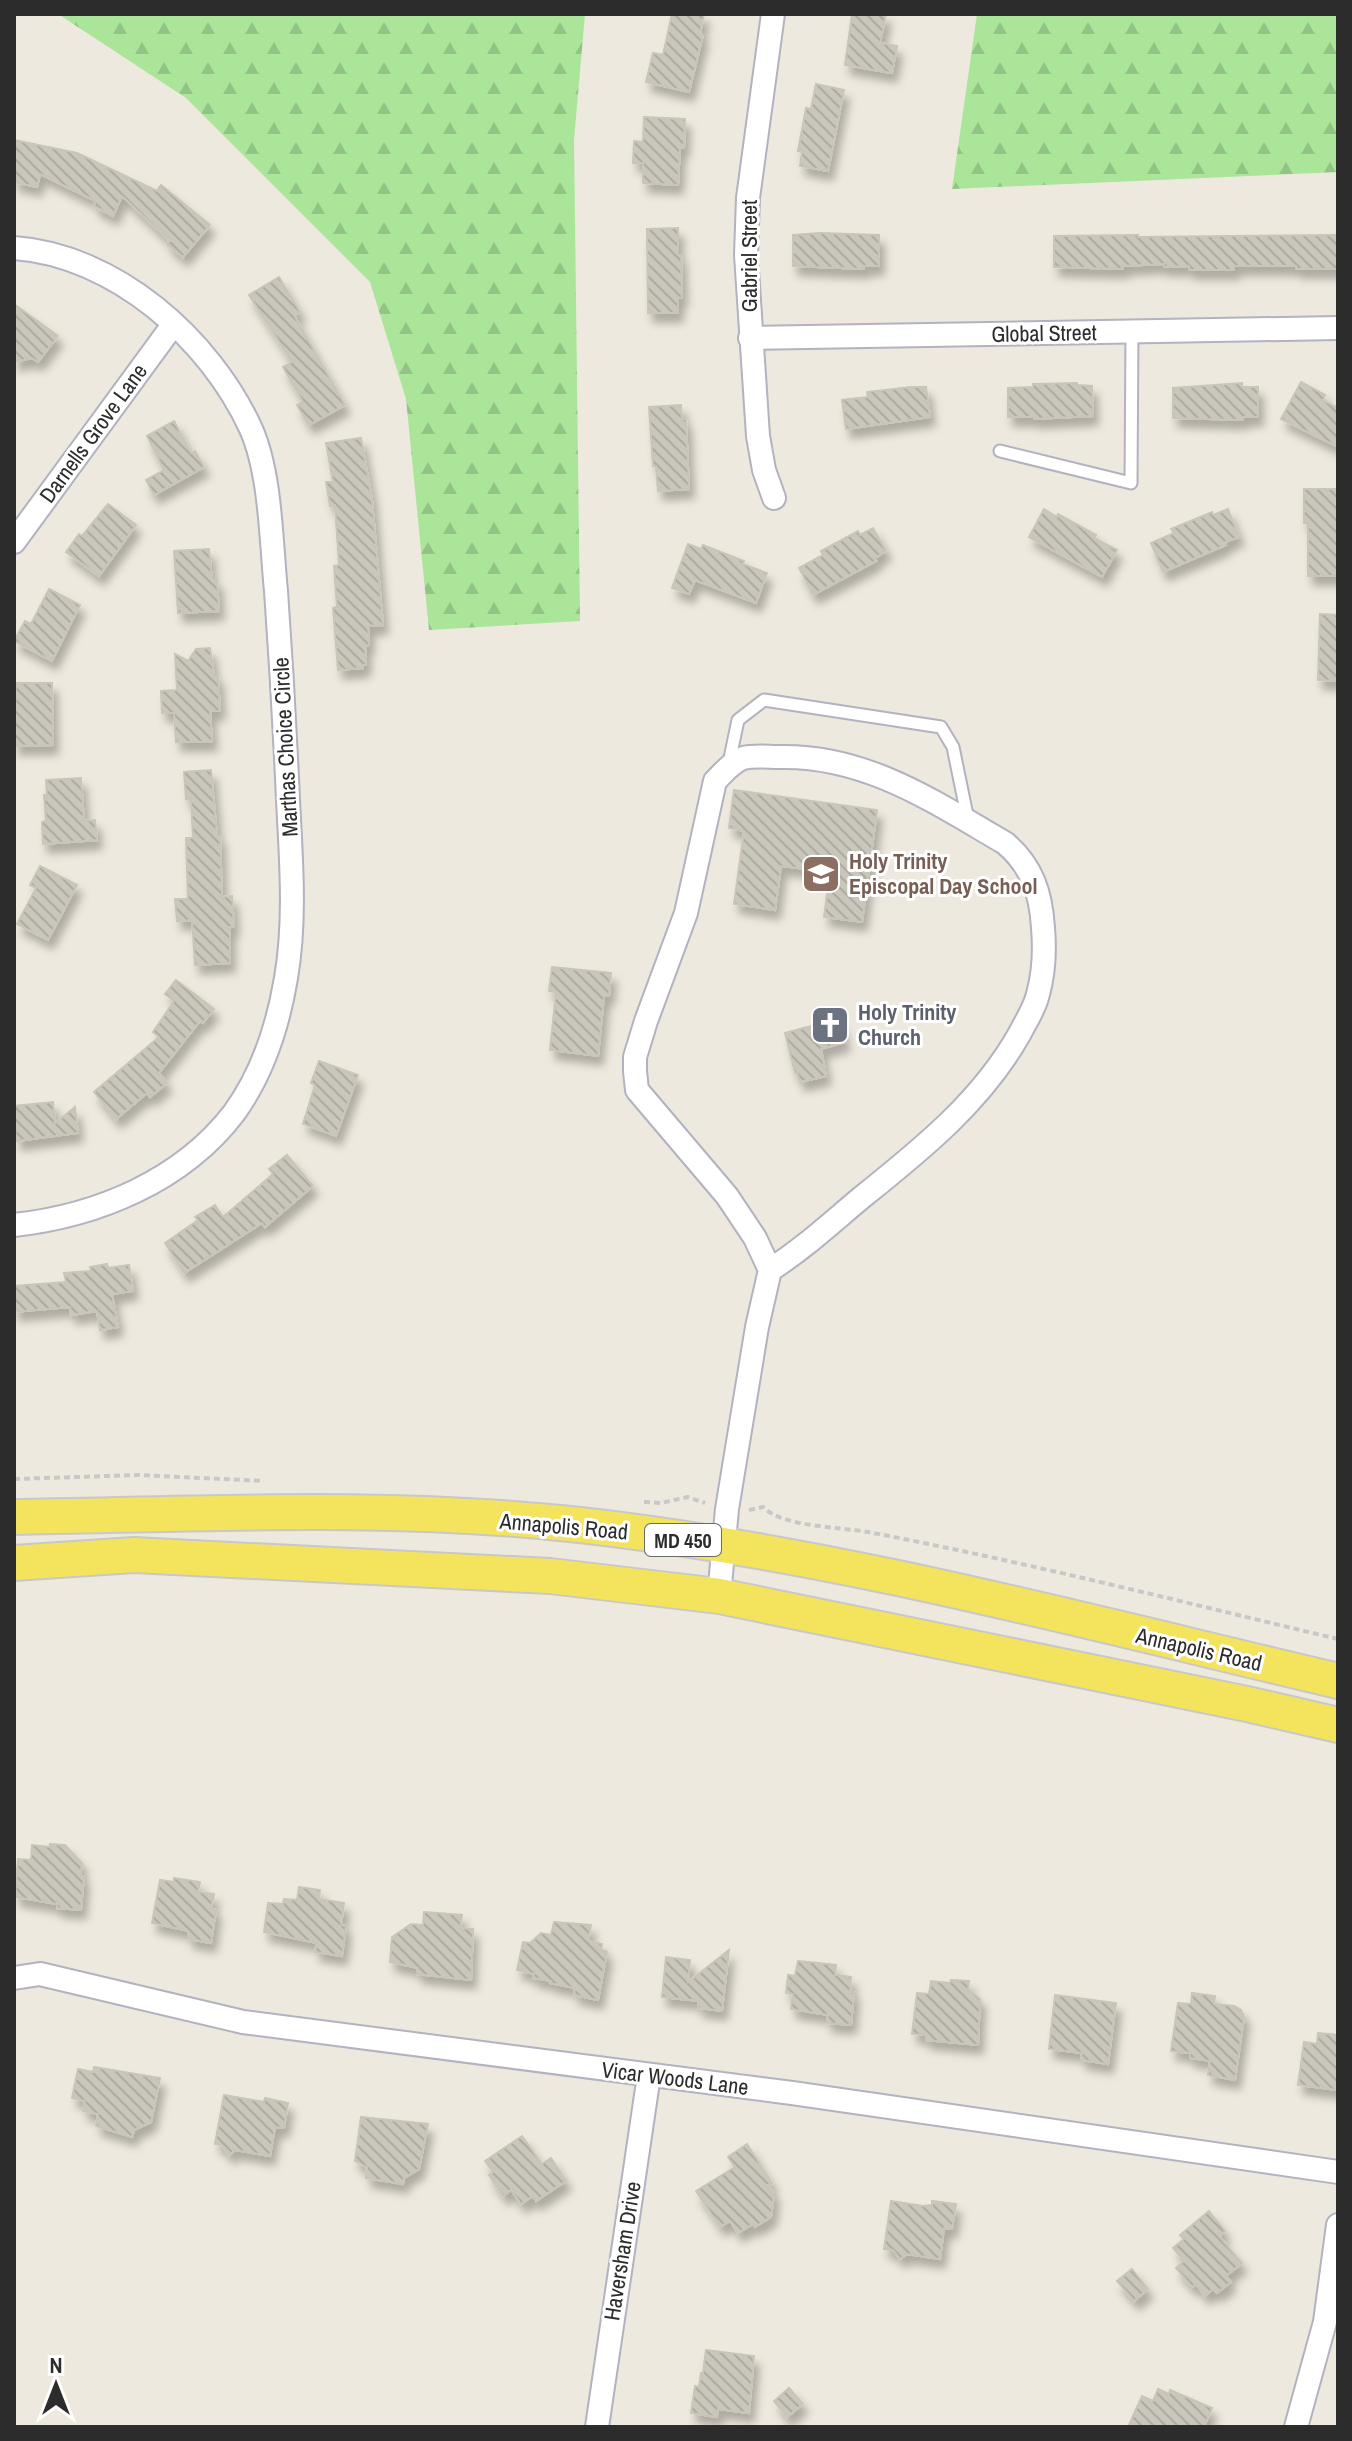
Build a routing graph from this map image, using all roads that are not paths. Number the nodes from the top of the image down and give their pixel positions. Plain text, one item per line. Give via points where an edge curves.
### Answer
1 (773, 14) edge
2 (14, 248) edge
3 (173, 325) junction
4 (1338, 328) edge
5 (1132, 331) junction
6 (750, 338) junction
7 (1000, 451) dead end
8 (774, 498) dead end
9 (14, 542) edge
10 (728, 768) junction
11 (968, 822) junction
12 (14, 1225) edge
13 (770, 1270) junction
14 (14, 1517) edge
15 (724, 1546) junction
16 (14, 1563) edge
17 (719, 1596) junction
18 (1338, 1681) edge
19 (1338, 1725) edge
20 (14, 1978) edge
21 (649, 2075) junction
22 (1338, 2172) edge
23 (1338, 2225) edge
24 (597, 2427) edge
25 (1296, 2427) edge

1 - 6 street, Gabriel Street via 748,198
2 - 3 street, Marthas Choice Circle via 91,268
3 - 9 street, Darnells Grove Lane
3 - 12 street, Marthas Choice Circle via 206,358 239,404 253,433 269,507 290,839 287,976 267,1053 233,1113 192,1156 103,1206
4 - 5 street, Global Street
5 - 6 street, Global Street
5 - 7 lane via 1131,483
6 - 8 street, Gabriel Street via 758,436
10 - 11 street via 743,758 838,761 897,781
10 - 11 lane via 738,720 764,700 941,727 953,747
10 - 13 street via 715,781 686,913 646,1021 635,1071 637,1090 727,1196
11 - 13 street via 1005,843 1032,873 1045,957 1037,997 1013,1046 954,1119
13 - 15 street
14 - 15 main road, Annapolis Road / MD 450 via 377,1512 578,1525
15 - 17 street
15 - 18 main road, Annapolis Road / MD 450 via 864,1569
16 - 17 main road, Annapolis Road / MD 450 via 134,1555 550,1576
17 - 19 main road, Annapolis Road / MD 450
20 - 21 street, Vicar Woods Lane via 40,1974 243,2022
21 - 22 street, Vicar Woods Lane
21 - 24 street, Haversham Drive
23 - 25 street via 1325,2322

